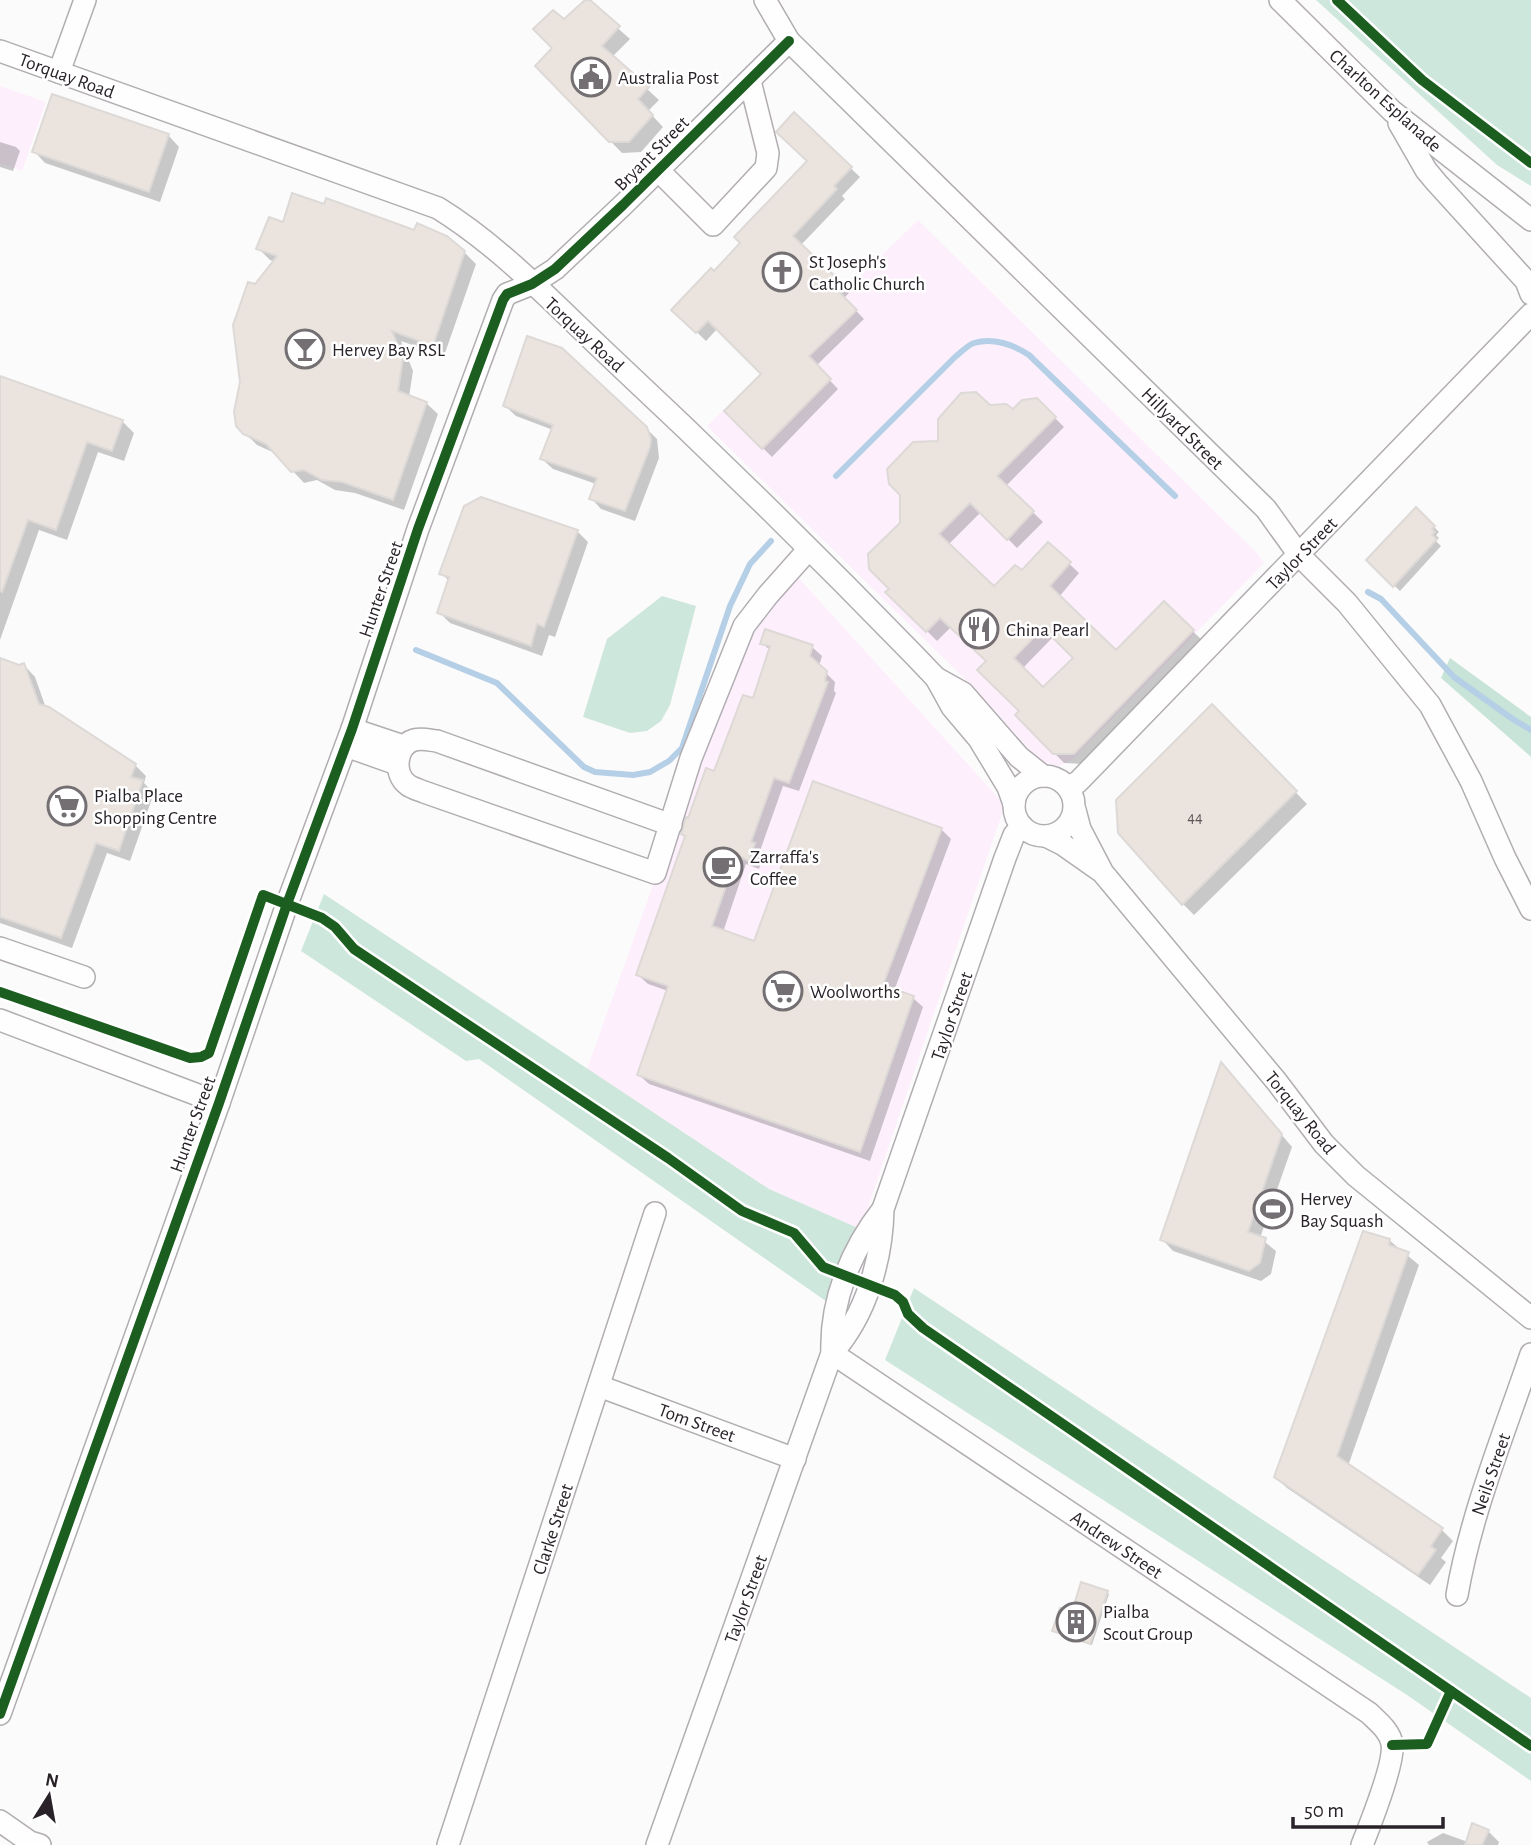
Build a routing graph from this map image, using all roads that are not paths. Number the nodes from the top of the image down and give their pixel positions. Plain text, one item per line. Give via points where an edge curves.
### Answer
1 (85, 0) edge
2 (765, 0) edge
3 (1280, 0) edge
4 (789, 41) junction
5 (0, 51) edge
6 (59, 72) junction
7 (750, 81) junction
8 (1392, 111) junction
9 (658, 170) junction
10 (1531, 220) edge
11 (532, 284) junction
12 (1531, 295) edge
13 (1529, 318) edge
14 (808, 550) junction
15 (1299, 555) junction
16 (936, 678) junction
17 (349, 738) junction
18 (400, 755) junction
19 (1042, 776) junction
20 (1068, 787) junction
21 (1014, 804) junction
22 (1074, 810) junction
23 (671, 825) junction
24 (1022, 826) junction
25 (1046, 836) junction
26 (1103, 873) junction
27 (1531, 909) edge
28 (0, 948) edge
29 (84, 977) dead end
30 (0, 1020) edge
31 (219, 1102) junction
32 (655, 1213) dead end
33 (1531, 1318) edge
34 (832, 1353) junction
35 (1531, 1354) edge
36 (599, 1386) junction
37 (795, 1459) junction
38 (1457, 1595) dead end
39 (4, 1688) edge
40 (0, 1714) edge
41 (0, 1821) edge
42 (40, 1845) edge
43 (448, 1845) edge
44 (657, 1845) edge
45 (1362, 1845) edge

1 - 6 street
2 - 4 street, Hillyard Street
3 - 8 street, Charlton Esplanade
4 - 7 street, Bryant Street
4 - 15 street, Hillyard Street via 1266,509
5 - 6 street, Torquay Road
6 - 11 street, Torquay Road via 438,208 466,226
7 - 9 street, Bryant Street
7 - 9 street via 768,153 766,168 713,225
8 - 10 street, Charlton Esplanade
8 - 12 street via 1426,170 1526,281
9 - 11 street, Bryant Street via 555,269
11 - 14 street, Torquay Road
11 - 17 street, Hunter Street via 503,300
13 - 15 street, Taylor Street
14 - 16 street, Torquay Road
14 - 23 street via 744,626 691,758
15 - 20 street, Taylor Street via 1078,782
15 - 27 street, Hillyard Street via 1347,603 1430,705 1472,781
16 - 19 street, Torquay Road via 963,693 1019,757
16 - 21 street, Torquay Road via 999,771
17 - 18 street
17 - 31 street, Hunter Street
18 - 23 street via 413,741 437,741
18 - 23 street via 399,775 408,785 655,873
19 - 20 street
19 - 21 street via 1020,788
20 - 22 street
21 - 24 street
22 - 25 street via 1066,828
22 - 26 street, Torquay Road
24 - 25 street
24 - 34 street, Taylor Street via 1005,858 883,1209 860,1242 839,1293 832,1321
25 - 26 street, Torquay Road
26 - 33 street, Torquay Road via 1324,1144
28 - 29 street
30 - 31 street
31 - 39 street, Hunter Street
32 - 36 street, Clarke Street
34 - 37 street, Taylor Street
34 - 45 street, Andrew Street via 1369,1713 1384,1727 1392,1745 1387,1776
35 - 38 street, Neils Street via 1472,1528
36 - 37 street, Tom Street
36 - 43 street, Clarke Street
37 - 44 street, Taylor Street
39 - 40 street, Hunter Street
41 - 42 street

